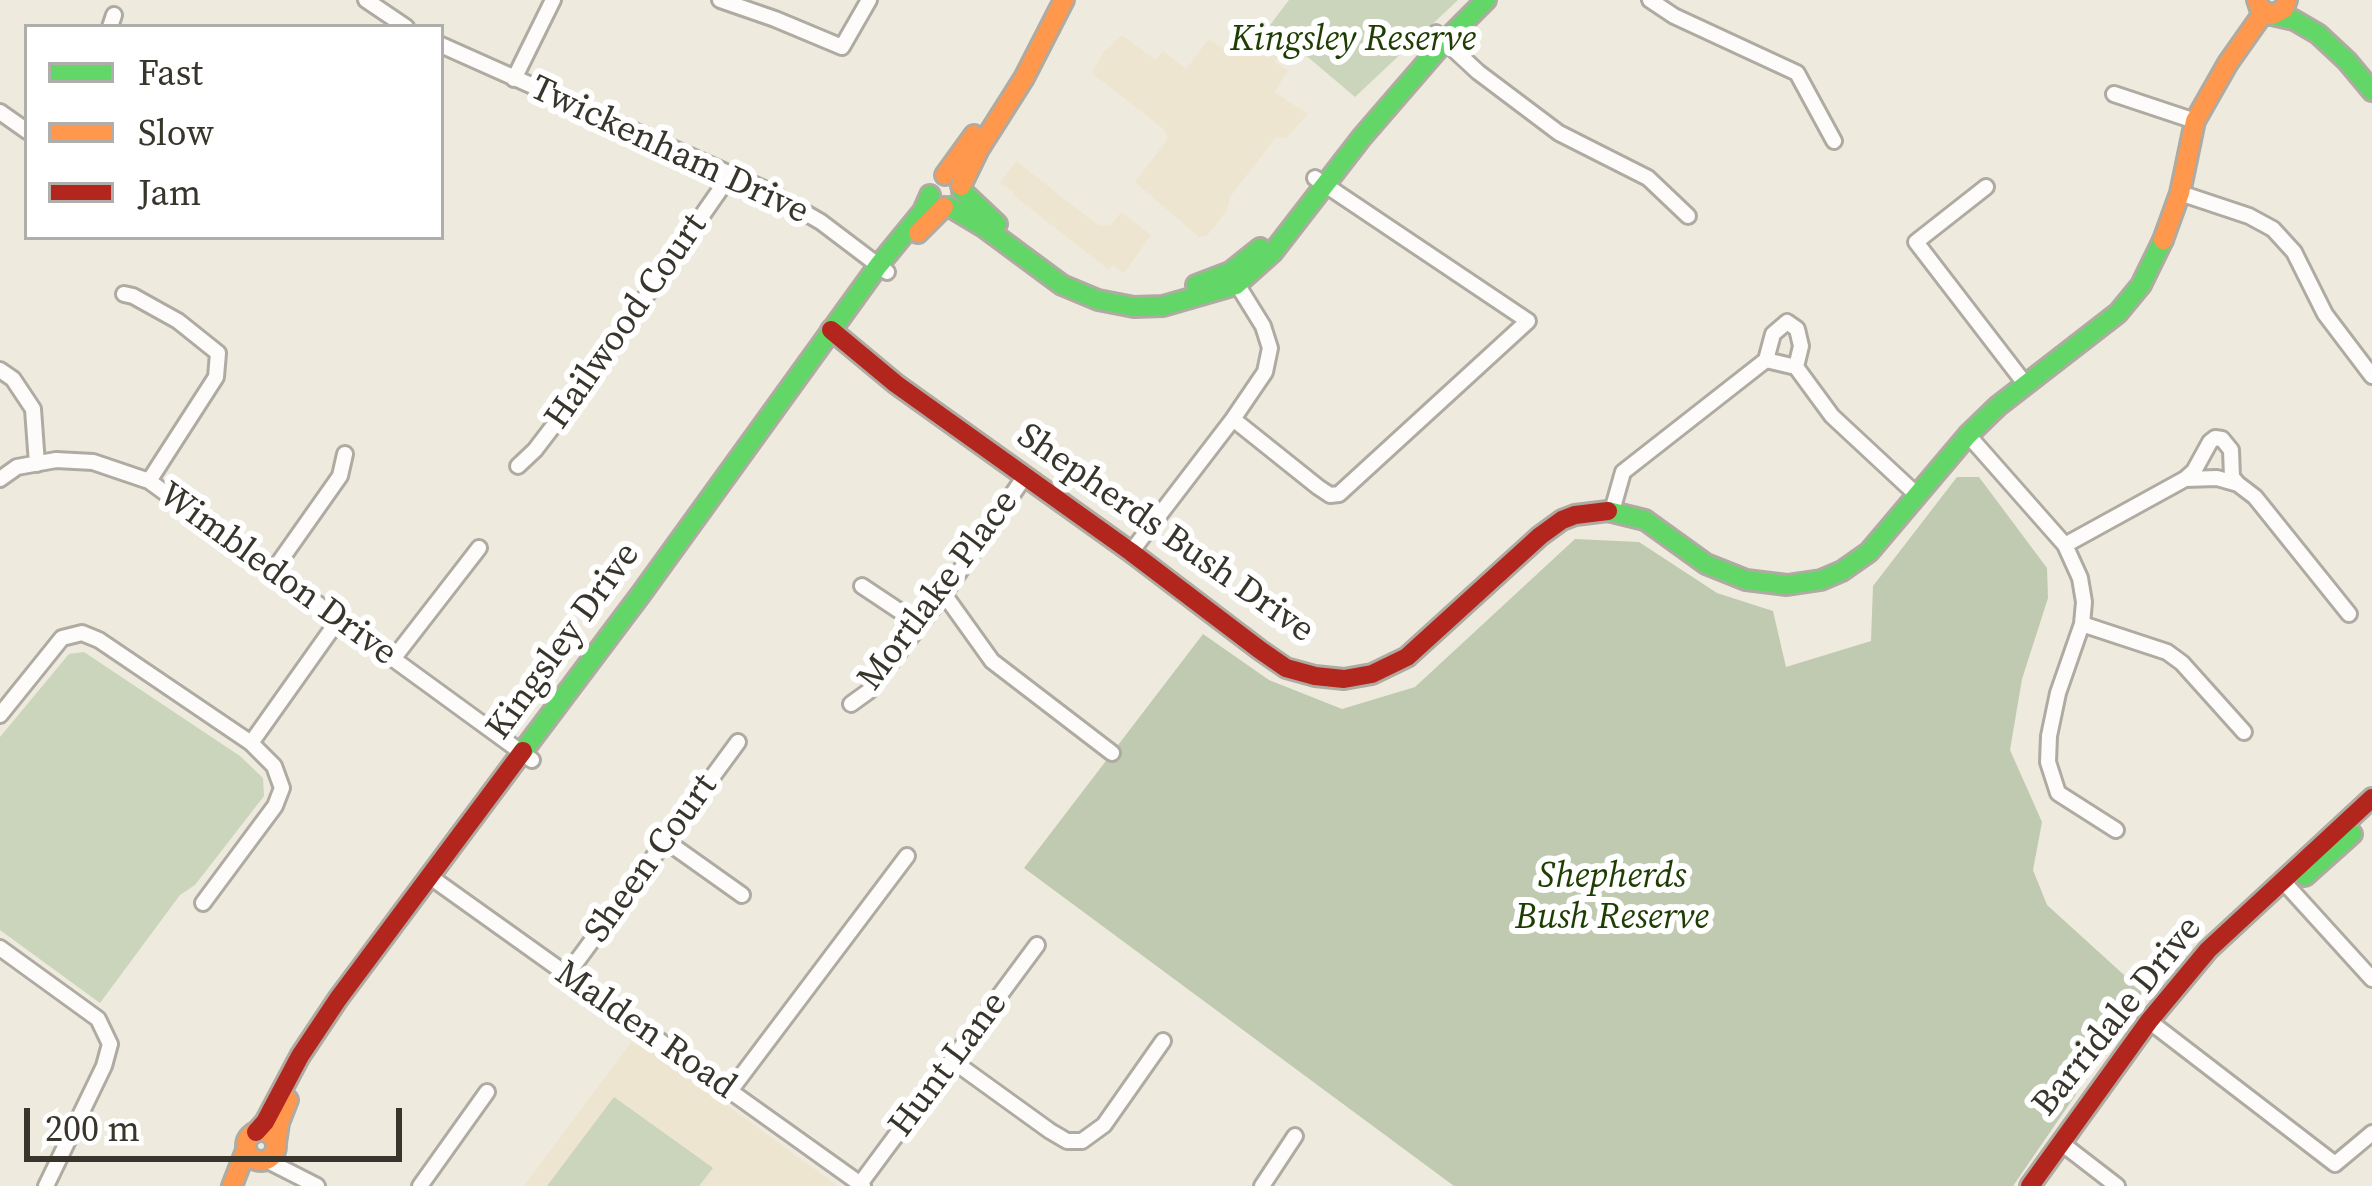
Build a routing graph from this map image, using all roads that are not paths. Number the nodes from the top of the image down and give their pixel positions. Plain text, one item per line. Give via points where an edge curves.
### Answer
1 (366, 0) edge
2 (553, 0) edge
3 (720, 0) edge
4 (869, 0) edge
5 (1051, 0) edge
6 (1064, 0) edge
7 (1470, 0) edge
8 (1486, 0) edge
9 (1650, 0) edge
10 (2274, 5) edge
11 (402, 24) edge
12 (1440, 37) junction
13 (444, 46) edge
14 (2372, 73) edge
15 (514, 79) junction
16 (2372, 91) edge
17 (2114, 94) dead end
18 (2195, 122) junction
19 (1834, 141) dead end
20 (731, 174) junction
21 (1320, 181) junction
22 (1986, 188) dead end
23 (948, 193) junction
24 (2180, 194) junction
25 (1688, 216) dead end
26 (882, 269) junction
27 (1233, 278) junction
28 (124, 294) dead end
29 (832, 337) junction
30 (1766, 360) junction
31 (1796, 367) junction
32 (0, 370) edge
33 (2372, 376) edge
34 (2026, 385) junction
35 (1233, 419) junction
36 (1968, 435) junction
37 (345, 454) dead end
38 (38, 464) junction
39 (518, 466) dead end
40 (1025, 476) junction
41 (0, 479) edge
42 (2185, 479) junction
43 (149, 481) junction
44 (2238, 484) junction
45 (1918, 496) junction
46 (1612, 511) junction
47 (2065, 544) junction
48 (479, 548) dead end
49 (1131, 552) junction
50 (273, 571) junction
51 (862, 586) dead end
52 (944, 594) junction
53 (2349, 614) dead end
54 (339, 619) junction
55 (919, 624) junction
56 (2082, 624) junction
57 (394, 659) junction
58 (850, 704) dead end
59 (0, 715) edge
60 (2244, 732) dead end
61 (738, 742) dead end
62 (251, 743) junction
63 (1112, 753) dead end
64 (527, 757) junction
65 (2372, 797) edge
66 (2372, 814) edge
67 (2116, 830) dead end
68 (666, 841) junction
69 (907, 856) dead end
70 (434, 879) junction
71 (2286, 885) junction
72 (742, 895) dead end
73 (203, 902) dead end
74 (1036, 945) dead end
75 (0, 948) edge
76 (566, 976) junction
77 (2372, 979) edge
78 (2154, 1024) junction
79 (1163, 1041) dead end
80 (953, 1061) junction
81 (730, 1090) junction
82 (487, 1092) dead end
83 (2372, 1133) edge
84 (1294, 1136) dead end
85 (2064, 1145) junction
86 (264, 1149) junction
87 (315, 1184) edge
88 (862, 1185) edge
89 (46, 1186) edge
90 (232, 1186) edge
91 (243, 1186) edge
92 (420, 1186) edge
93 (1262, 1186) edge
94 (2030, 1186) edge
95 (2042, 1186) edge
96 (2117, 1186) edge

1 - 11 street
2 - 15 street
3 - 4 street via 842,47
5 - 23 street, Kingsley Drive
6 - 23 street, Kingsley Drive
7 - 12 street
8 - 12 street
9 - 19 street via 1797,73
10 - 14 street via 2325,25
10 - 16 street via 2318,34
10 - 18 street
12 - 21 street
12 - 25 street via 1544,123 1648,178
13 - 15 street, Twickenham Drive
15 - 20 street, Twickenham Drive
17 - 18 street
18 - 24 street
20 - 26 street, Twickenham Drive via 792,203
20 - 39 street, Hailwood Court via 578,394
21 - 27 street via 1273,252
21 - 35 street via 1528,321 1339,494 1318,488
22 - 34 street via 1916,242
23 - 26 street, Kingsley Drive
23 - 27 street via 1062,285 1099,300 1163,305
24 - 33 street via 2273,229
24 - 34 street via 2159,251 2118,314
26 - 29 street, Kingsley Drive
27 - 35 street via 1270,348 1265,372
28 - 43 street via 218,353 216,377
29 - 40 street, Shepherds Bush Drive
29 - 64 street, Kingsley Drive
30 - 31 street
30 - 31 street via 1787,322 1801,346
30 - 46 street via 1623,472
31 - 45 street via 1832,416
32 - 38 street via 33,409
34 - 36 street
35 - 49 street
36 - 45 street
36 - 47 street
37 - 50 street via 340,476
38 - 41 street, Wimbledon Drive
38 - 43 street, Wimbledon Drive via 93,462
40 - 49 street, Shepherds Bush Drive
40 - 52 street, Mortlake Place
42 - 44 street
42 - 44 street via 2215,438 2230,450
42 - 47 street
43 - 50 street, Wimbledon Drive
44 - 53 street
45 - 46 street via 1842,572 1787,585 1725,573 1645,520
46 - 49 street, Shepherds Bush Drive via 1562,520 1407,657 1344,679 1286,668
47 - 56 street via 2080,578
48 - 57 street
50 - 54 street, Wimbledon Drive
51 - 55 street
52 - 55 street, Mortlake Place
52 - 63 street via 992,661
54 - 57 street, Wimbledon Drive
54 - 62 street
55 - 58 street, Mortlake Place
56 - 60 street via 2167,652
56 - 67 street via 2058,693 2048,762 2058,794
57 - 64 street, Wimbledon Drive
59 - 62 street via 62,638 82,633
61 - 68 street, Sheen Court
62 - 73 street via 282,788
64 - 70 street, Kingsley Drive
65 - 71 street, Barridale Drive
66 - 71 street, Barridale Drive
68 - 72 street
68 - 76 street, Sheen Court
69 - 81 street
70 - 76 street, Malden Road
70 - 86 street, Kingsley Drive via 308,1065
71 - 77 street
71 - 78 street, Barridale Drive via 2208,950
74 - 80 street, Hunt Lane
75 - 89 street via 98,1018 110,1044
76 - 81 street, Malden Road
78 - 83 street via 2335,1164
78 - 85 street, Barridale Drive
79 - 80 street via 1104,1125 1082,1141 1067,1142
80 - 88 street, Hunt Lane
81 - 88 street, Malden Road
82 - 92 street
84 - 93 street
85 - 94 street, Barridale Drive
85 - 95 street, Barridale Drive
85 - 96 street
86 - 87 street
86 - 90 street, Kingsley Drive
86 - 91 street, Kingsley Drive

